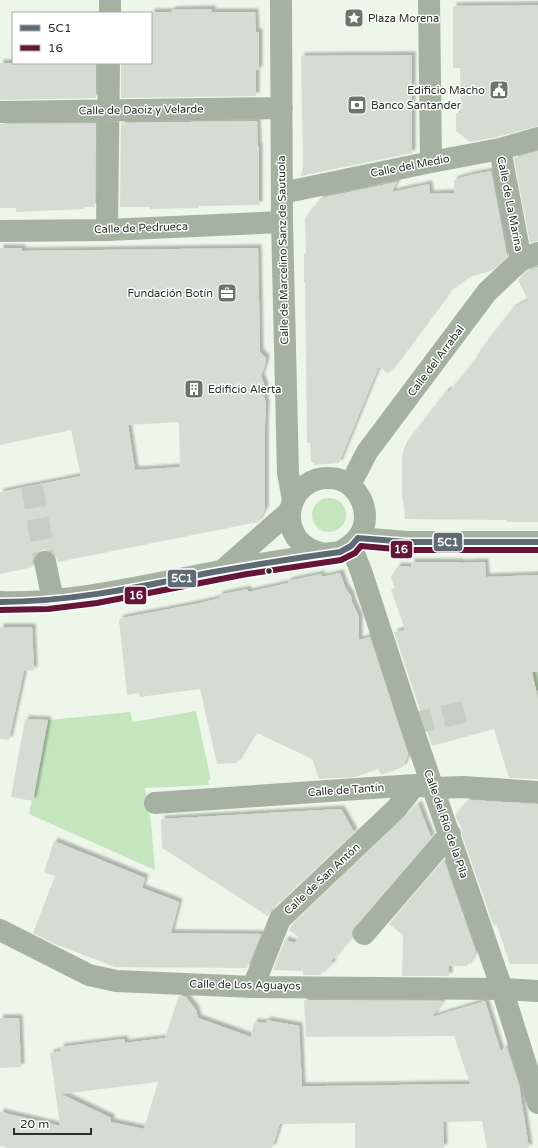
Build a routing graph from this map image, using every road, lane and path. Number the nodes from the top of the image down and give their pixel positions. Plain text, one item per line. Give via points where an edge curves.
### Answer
1 (110, 0) edge
2 (281, 0) edge
3 (429, 0) edge
4 (110, 12) edge
5 (109, 64) edge
6 (282, 108) junction
7 (108, 110) junction
8 (0, 112) edge
9 (538, 138) edge
10 (500, 149) junction
11 (431, 162) junction
12 (282, 193) junction
13 (282, 222) junction
14 (107, 230) junction
15 (0, 231) edge
16 (529, 257) edge
17 (350, 485) junction
18 (291, 505) junction
19 (354, 542) junction
20 (538, 542) edge
21 (326, 554) junction
22 (45, 562) tunnel mouth
23 (223, 570) junction
24 (53, 600) junction
25 (0, 602) edge
26 (424, 787) junction
27 (538, 792) edge
28 (155, 803) dead end
29 (450, 834) junction
30 (0, 930) edge
31 (364, 934) dead end
32 (253, 986) junction
33 (502, 989) junction
34 (538, 991) edge
35 (538, 1103) edge

1 - 4 street
2 - 6 street, Calle de Marcelino Sanz de Sautuola
3 - 11 street
5 - 7 street
6 - 7 street, Calle de Daoíz y Velarde
6 - 12 street, Calle de Marcelino Sanz de Sautuola
7 - 8 street, Calle de Daoíz y Velarde
7 - 14 street
9 - 10 street, Calle del Medio
10 - 11 street, Calle del Medio
10 - 16 street, Calle de La Marina
11 - 12 street, Calle del Medio
12 - 13 street, Calle de Marcelino Sanz de Sautuola
13 - 14 street, Calle de Pedrueca
13 - 18 street, Calle de Marcelino Sanz de Sautuola
14 - 15 street, Calle de Pedrueca
16 - 17 street, Calle del Arrabal via 487,292 368,452
17 - 18 street via 334,478 317,479 304,486
17 - 19 street via 363,503 365,512 363,530
18 - 21 street via 290,522 294,535 305,547
18 - 23 street
19 - 20 street
19 - 21 street via 340,552
19 - 26 street, Calle del Río de la Pila via 411,724
21 - 23 street
22 - 24 street
23 - 24 street via 84,597
24 - 25 street
26 - 27 street, Calle de Tantín
26 - 28 street, Calle de Tantín
26 - 29 street, Calle del Río de la Pila
26 - 32 street, Calle de San Antón via 396,809 280,919
29 - 31 street
29 - 33 street, Calle del Río de la Pila
30 - 32 street, Calle de Los Aguayos via 97,977 139,983
32 - 33 street, Calle de Los Aguayos
33 - 34 street, Calle de Los Aguayos
33 - 35 street, Calle del Río de la Pila

